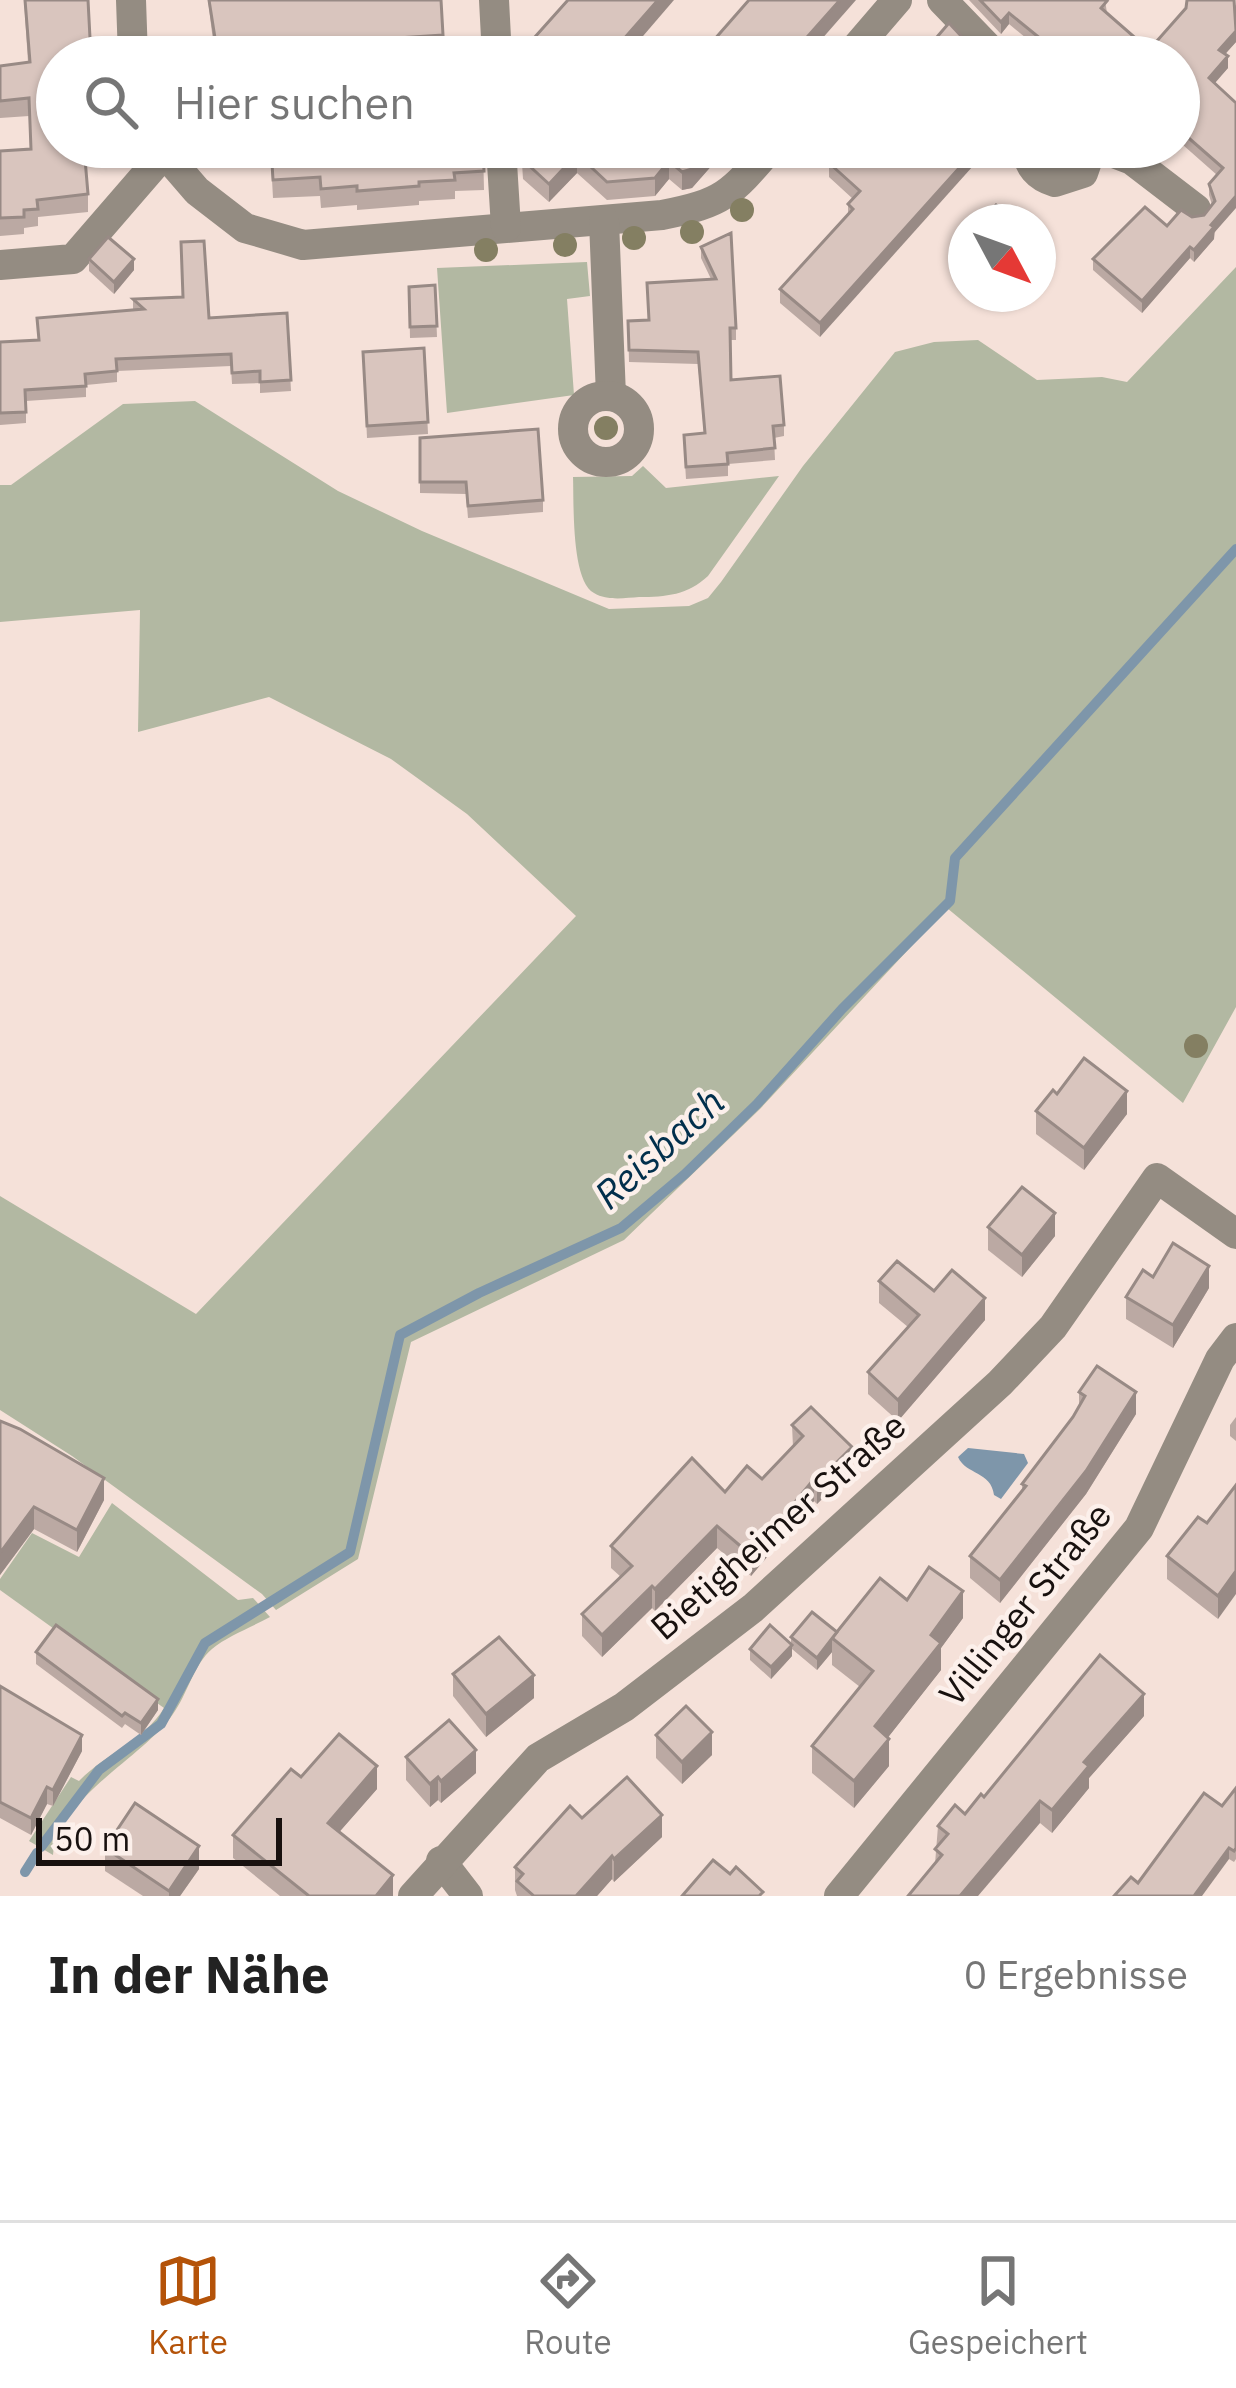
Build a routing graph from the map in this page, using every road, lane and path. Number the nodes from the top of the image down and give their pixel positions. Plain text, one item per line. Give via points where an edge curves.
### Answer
1 (131, 0) edge
2 (494, 0) edge
3 (898, 0) edge
4 (942, 0) edge
5 (132, 36) edge
6 (495, 36) edge
7 (866, 36) edge
8 (977, 36) edge
9 (147, 168) edge
10 (176, 168) edge
11 (502, 168) edge
12 (754, 168) edge
13 (1035, 168) edge
14 (1084, 168) edge
15 (1142, 168) edge
16 (1196, 209) dead end
17 (604, 221) junction
18 (506, 227) junction
19 (0, 265) edge
20 (610, 396) dead end
21 (1236, 1234) edge
22 (1236, 1338) edge
23 (441, 1861) junction
24 (413, 1896) edge
25 (468, 1896) edge
26 (838, 1896) edge

1 - 5 street
2 - 6 street
3 - 7 street
4 - 8 street
9 - 19 street via 73,259
10 - 18 street via 245,228 275,240 303,245
11 - 18 street
12 - 17 street via 709,206
13 - 14 street via 1055,182
15 - 16 street
17 - 18 street
17 - 20 street
21 - 23 street, Bietigheimer Straße via 1157,1178 1053,1327 1000,1383 753,1608 624,1707 538,1758
22 - 26 street, Villinger Straße via 1139,1528
23 - 24 street, Bietigheimer Straße
23 - 25 street

